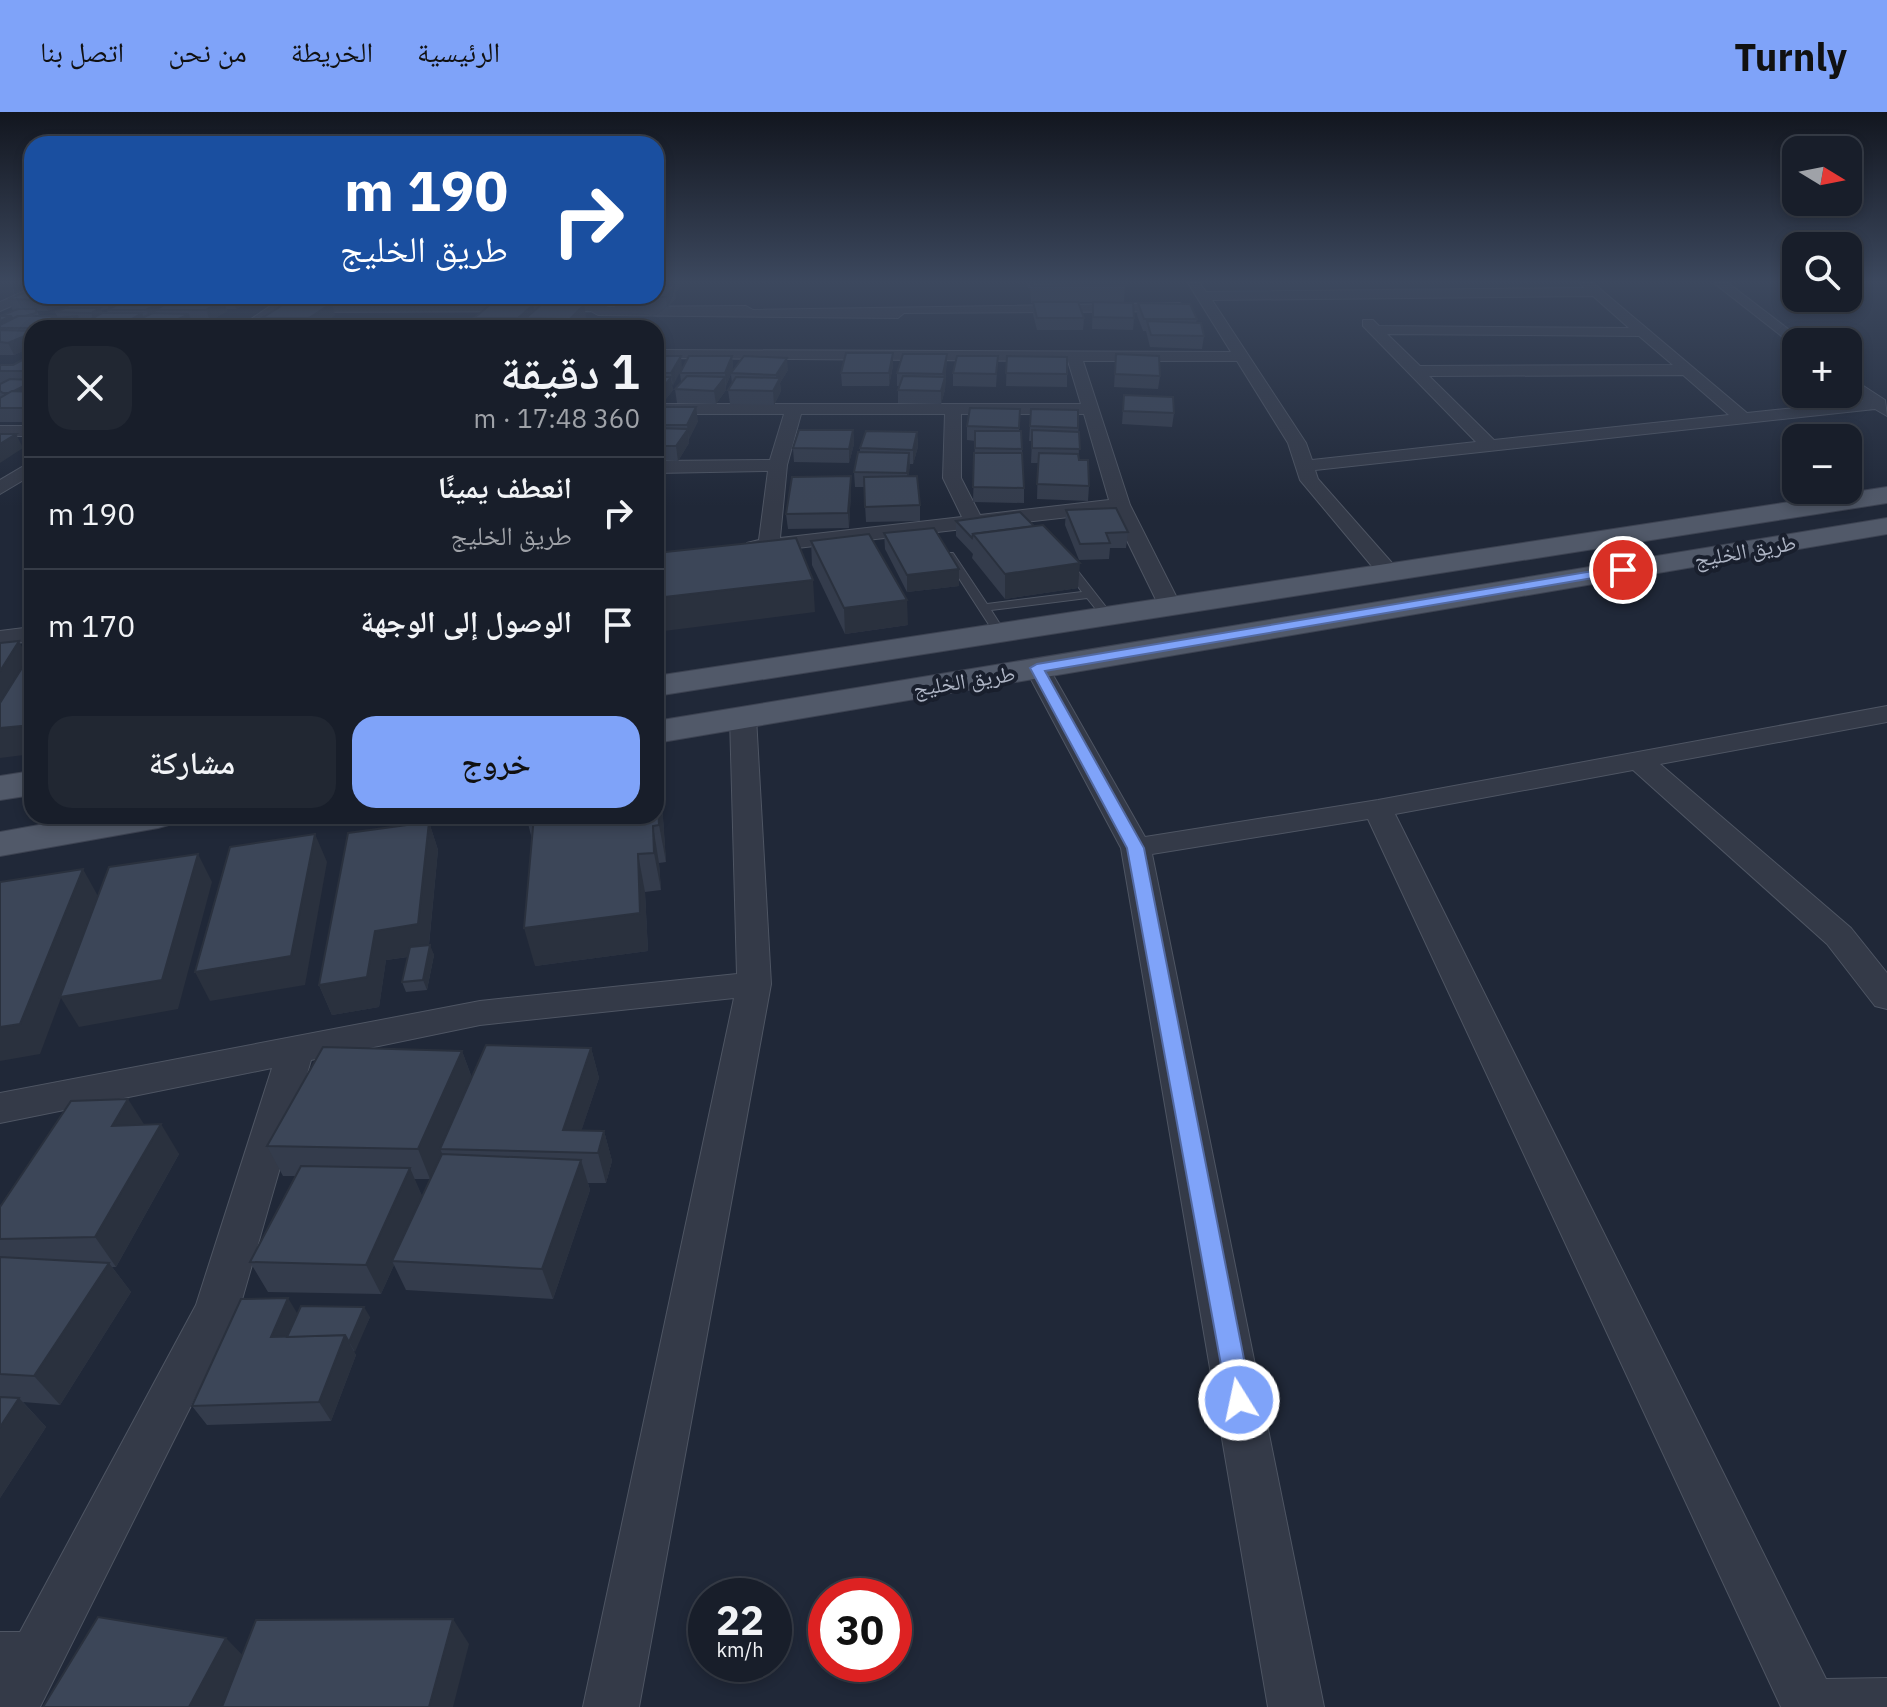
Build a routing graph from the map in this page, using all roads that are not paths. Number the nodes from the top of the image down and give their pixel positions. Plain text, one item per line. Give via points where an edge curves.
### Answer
1 (1072, 357) edge
2 (1170, 357) edge
3 (1243, 357) edge
4 (1402, 357) edge
5 (1673, 357) edge
6 (1075, 358) junction
7 (1688, 370) junction
8 (1416, 371) junction
9 (1862, 392) edge
10 (1883, 408) edge
11 (664, 409) edge
12 (794, 409) junction
13 (953, 409) junction
14 (1090, 409) junction
15 (1744, 419) junction
16 (0, 431) edge
17 (24, 431) edge
18 (1490, 446) junction
19 (778, 465) junction
20 (1304, 466) junction
21 (664, 467) edge
22 (24, 473) edge
23 (0, 488) edge
24 (1887, 495) edge
25 (1120, 505) junction
26 (974, 522) junction
27 (1887, 526) edge
28 (939, 540) edge
29 (769, 545) junction
30 (1055, 549) edge
31 (727, 550) edge
32 (1389, 572) junction
33 (1099, 605) junction
34 (1170, 606) junction
35 (991, 620) junction
36 (24, 635) edge
37 (0, 638) edge
38 (1037, 668) junction
39 (664, 684) edge
40 (1887, 714) edge
41 (743, 717) junction
42 (664, 731) edge
43 (1640, 761) junction
44 (24, 784) edge
45 (0, 788) edge
46 (1378, 809) junction
47 (113, 824) edge
48 (0, 844) edge
49 (1136, 848) junction
50 (754, 984) junction
51 (1887, 997) edge
52 (295, 1051) junction
53 (0, 1108) edge
54 (17, 1659) edge
55 (1887, 1706) edge
56 (10, 1707) edge
57 (611, 1707) edge
58 (1296, 1707) edge
59 (1810, 1707) edge

1 - 6 street
2 - 6 street
3 - 20 street via 1297,443
4 - 8 street
5 - 7 street
6 - 14 street
7 - 8 street
7 - 15 street
8 - 18 street
9 - 10 street
10 - 15 street
11 - 12 street
12 - 13 street
12 - 19 street
13 - 14 street
13 - 26 street via 952,478
14 - 25 street
15 - 18 street
16 - 17 street
18 - 20 street
19 - 21 street
19 - 29 street
20 - 32 street via 1309,480
22 - 23 street
24 - 32 main road, طريق الخليج
25 - 26 street
25 - 34 street
26 - 29 street
27 - 38 main road, طريق الخليج
28 - 35 lane
29 - 31 street
30 - 33 lane
32 - 34 main road, طريق الخليج
33 - 34 main road, طريق الخليج
33 - 35 main road, طريق الخليج
35 - 39 main road, طريق الخليج
36 - 37 street
38 - 41 main road, طريق الخليج
38 - 49 street
40 - 43 street
41 - 42 main road, طريق الخليج
41 - 50 street
43 - 46 street
43 - 51 street via 1839,936
44 - 45 main road
46 - 49 street
46 - 59 street
47 - 48 main road
49 - 58 street
50 - 52 street via 480,1013
50 - 57 street
52 - 53 street
52 - 54 street via 217,1310
54 - 56 street
55 - 59 street

